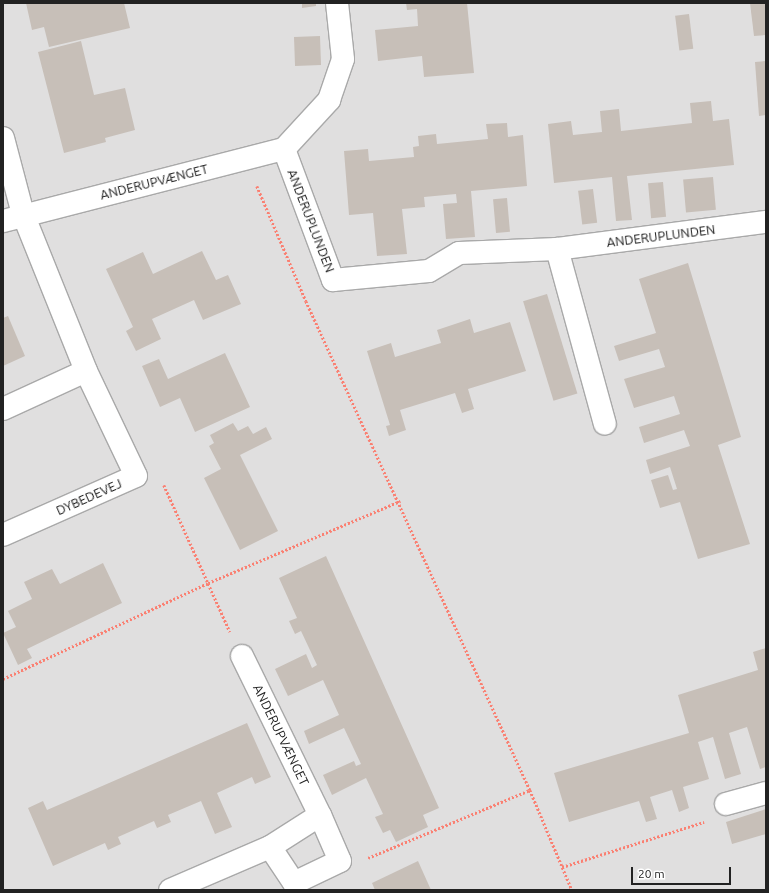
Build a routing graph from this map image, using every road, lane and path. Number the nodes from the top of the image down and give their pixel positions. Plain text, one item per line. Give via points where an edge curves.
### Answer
1 (337, 3) edge
2 (3, 138) edge
3 (284, 149) junction
4 (245, 159) junction
5 (23, 214) junction
6 (3, 222) edge
7 (766, 222) edge
8 (557, 249) junction
9 (86, 371) junction
10 (3, 409) edge
11 (605, 424) dead end
12 (136, 476) junction
13 (400, 501) junction
14 (3, 536) edge
15 (208, 583) junction
16 (242, 656) joint
17 (3, 679) edge
18 (530, 790) junction
19 (766, 793) edge
20 (726, 804) joint
21 (320, 814) junction
22 (270, 847) junction
23 (340, 861) junction
24 (562, 867) junction
25 (296, 886) edge
26 (170, 890) edge
27 (572, 890) edge

1 - 3 street via 342,59 329,100
2 - 5 street
3 - 4 street, ANDERUPVÆNGET
3 - 8 street, ANDERUPLUNDEN via 333,280 429,271 459,253
4 - 5 street, ANDERUPVÆNGET
4 - 13 path via 306,301
5 - 6 street, ANDERUPVÆNGET
5 - 9 street, DYBEDEVEJ
7 - 8 street, ANDERUPLUNDEN
8 - 11 street
9 - 10 street
9 - 12 street, DYBEDEVEJ
12 - 14 street, DYBEDEVEJ
12 - 15 path via 161,479
13 - 15 path
13 - 18 path
15 - 16 path
15 - 17 path
16 - 21 street, ANDERUPVÆNGET
18 - 23 path via 355,863
18 - 24 path
19 - 20 street
20 - 24 path via 724,815
21 - 22 street
21 - 23 street, ANDERUPVÆNGET
22 - 25 street
22 - 26 street
23 - 25 street
24 - 27 path

